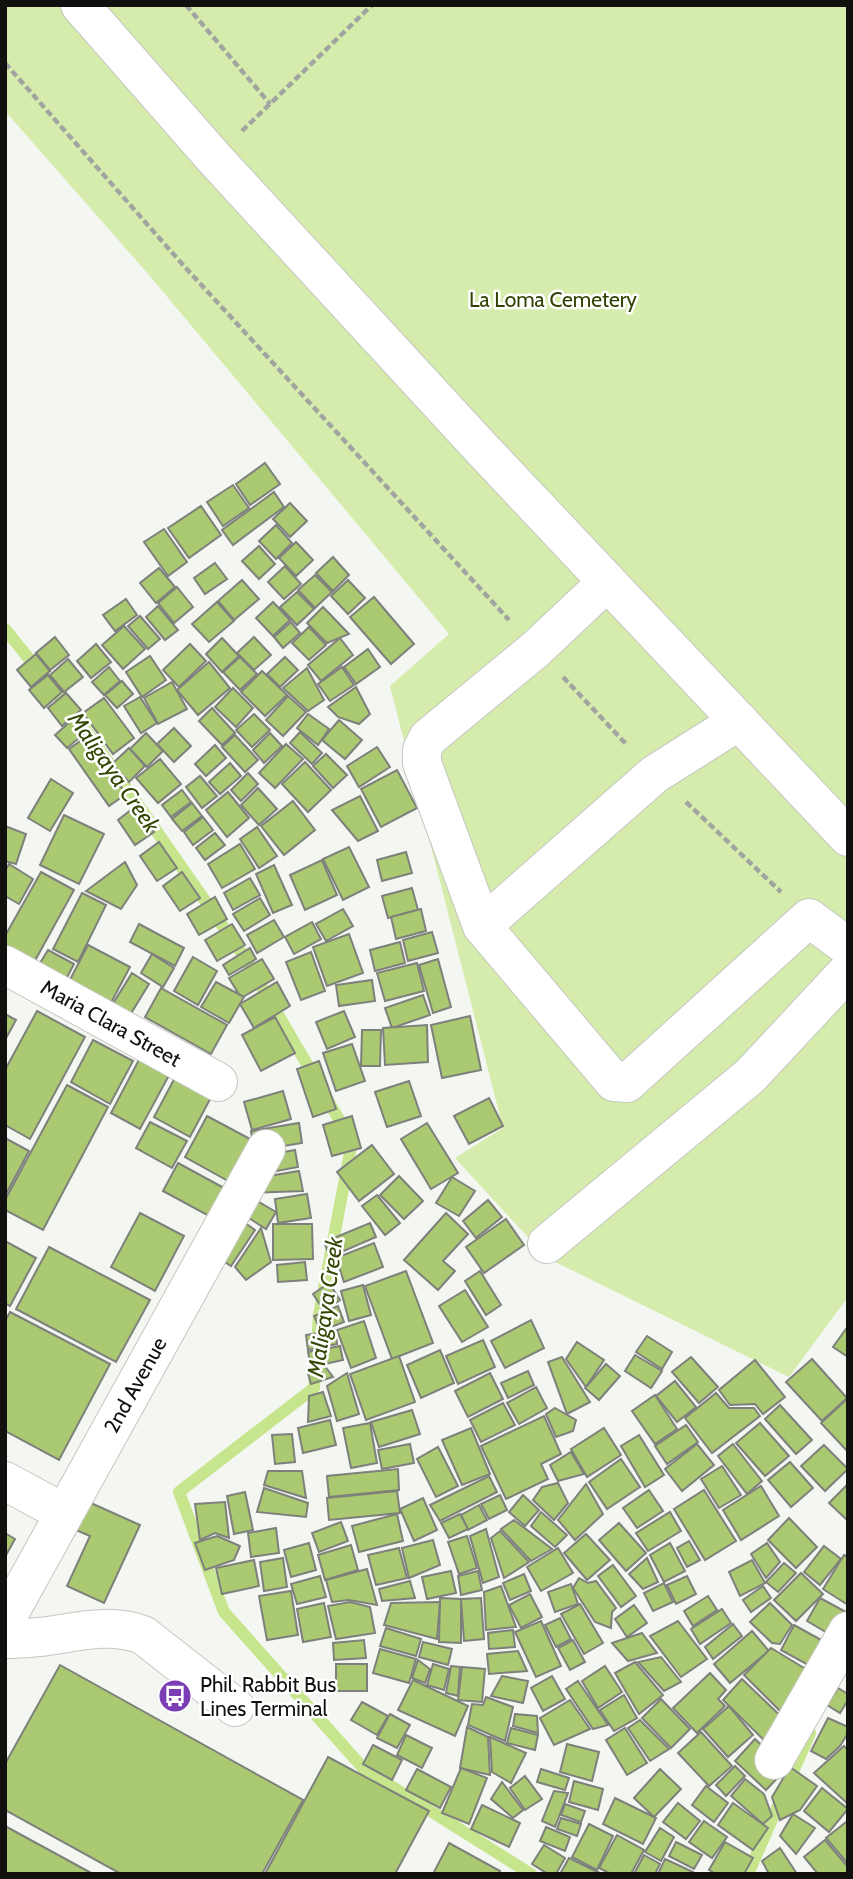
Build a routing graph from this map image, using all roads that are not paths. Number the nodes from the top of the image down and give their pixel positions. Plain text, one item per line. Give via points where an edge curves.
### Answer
1 (80, 5) edge
2 (607, 582) junction
3 (738, 721) junction
4 (848, 837) edge
5 (482, 926) junction
6 (848, 947) edge
7 (5, 965) edge
8 (848, 971) edge
9 (218, 1082) dead end
10 (266, 1149) dead end
11 (547, 1244) dead end
12 (5, 1481) edge
13 (64, 1513) junction
14 (5, 1621) edge
15 (848, 1631) edge
16 (5, 1639) edge
17 (235, 1707) dead end
18 (774, 1760) dead end

1 - 2 street via 214,158
2 - 3 street
2 - 5 street via 536,649 428,738 422,750 422,763
3 - 4 street
3 - 5 street via 655,774
5 - 6 street via 614,1082 628,1083 809,918
7 - 9 street, Maria Clara Street
8 - 11 street via 750,1076
10 - 13 street, 2nd Avenue
12 - 13 street
13 - 14 street, 2nd Avenue
15 - 18 street
16 - 17 street via 125,1629 143,1635

